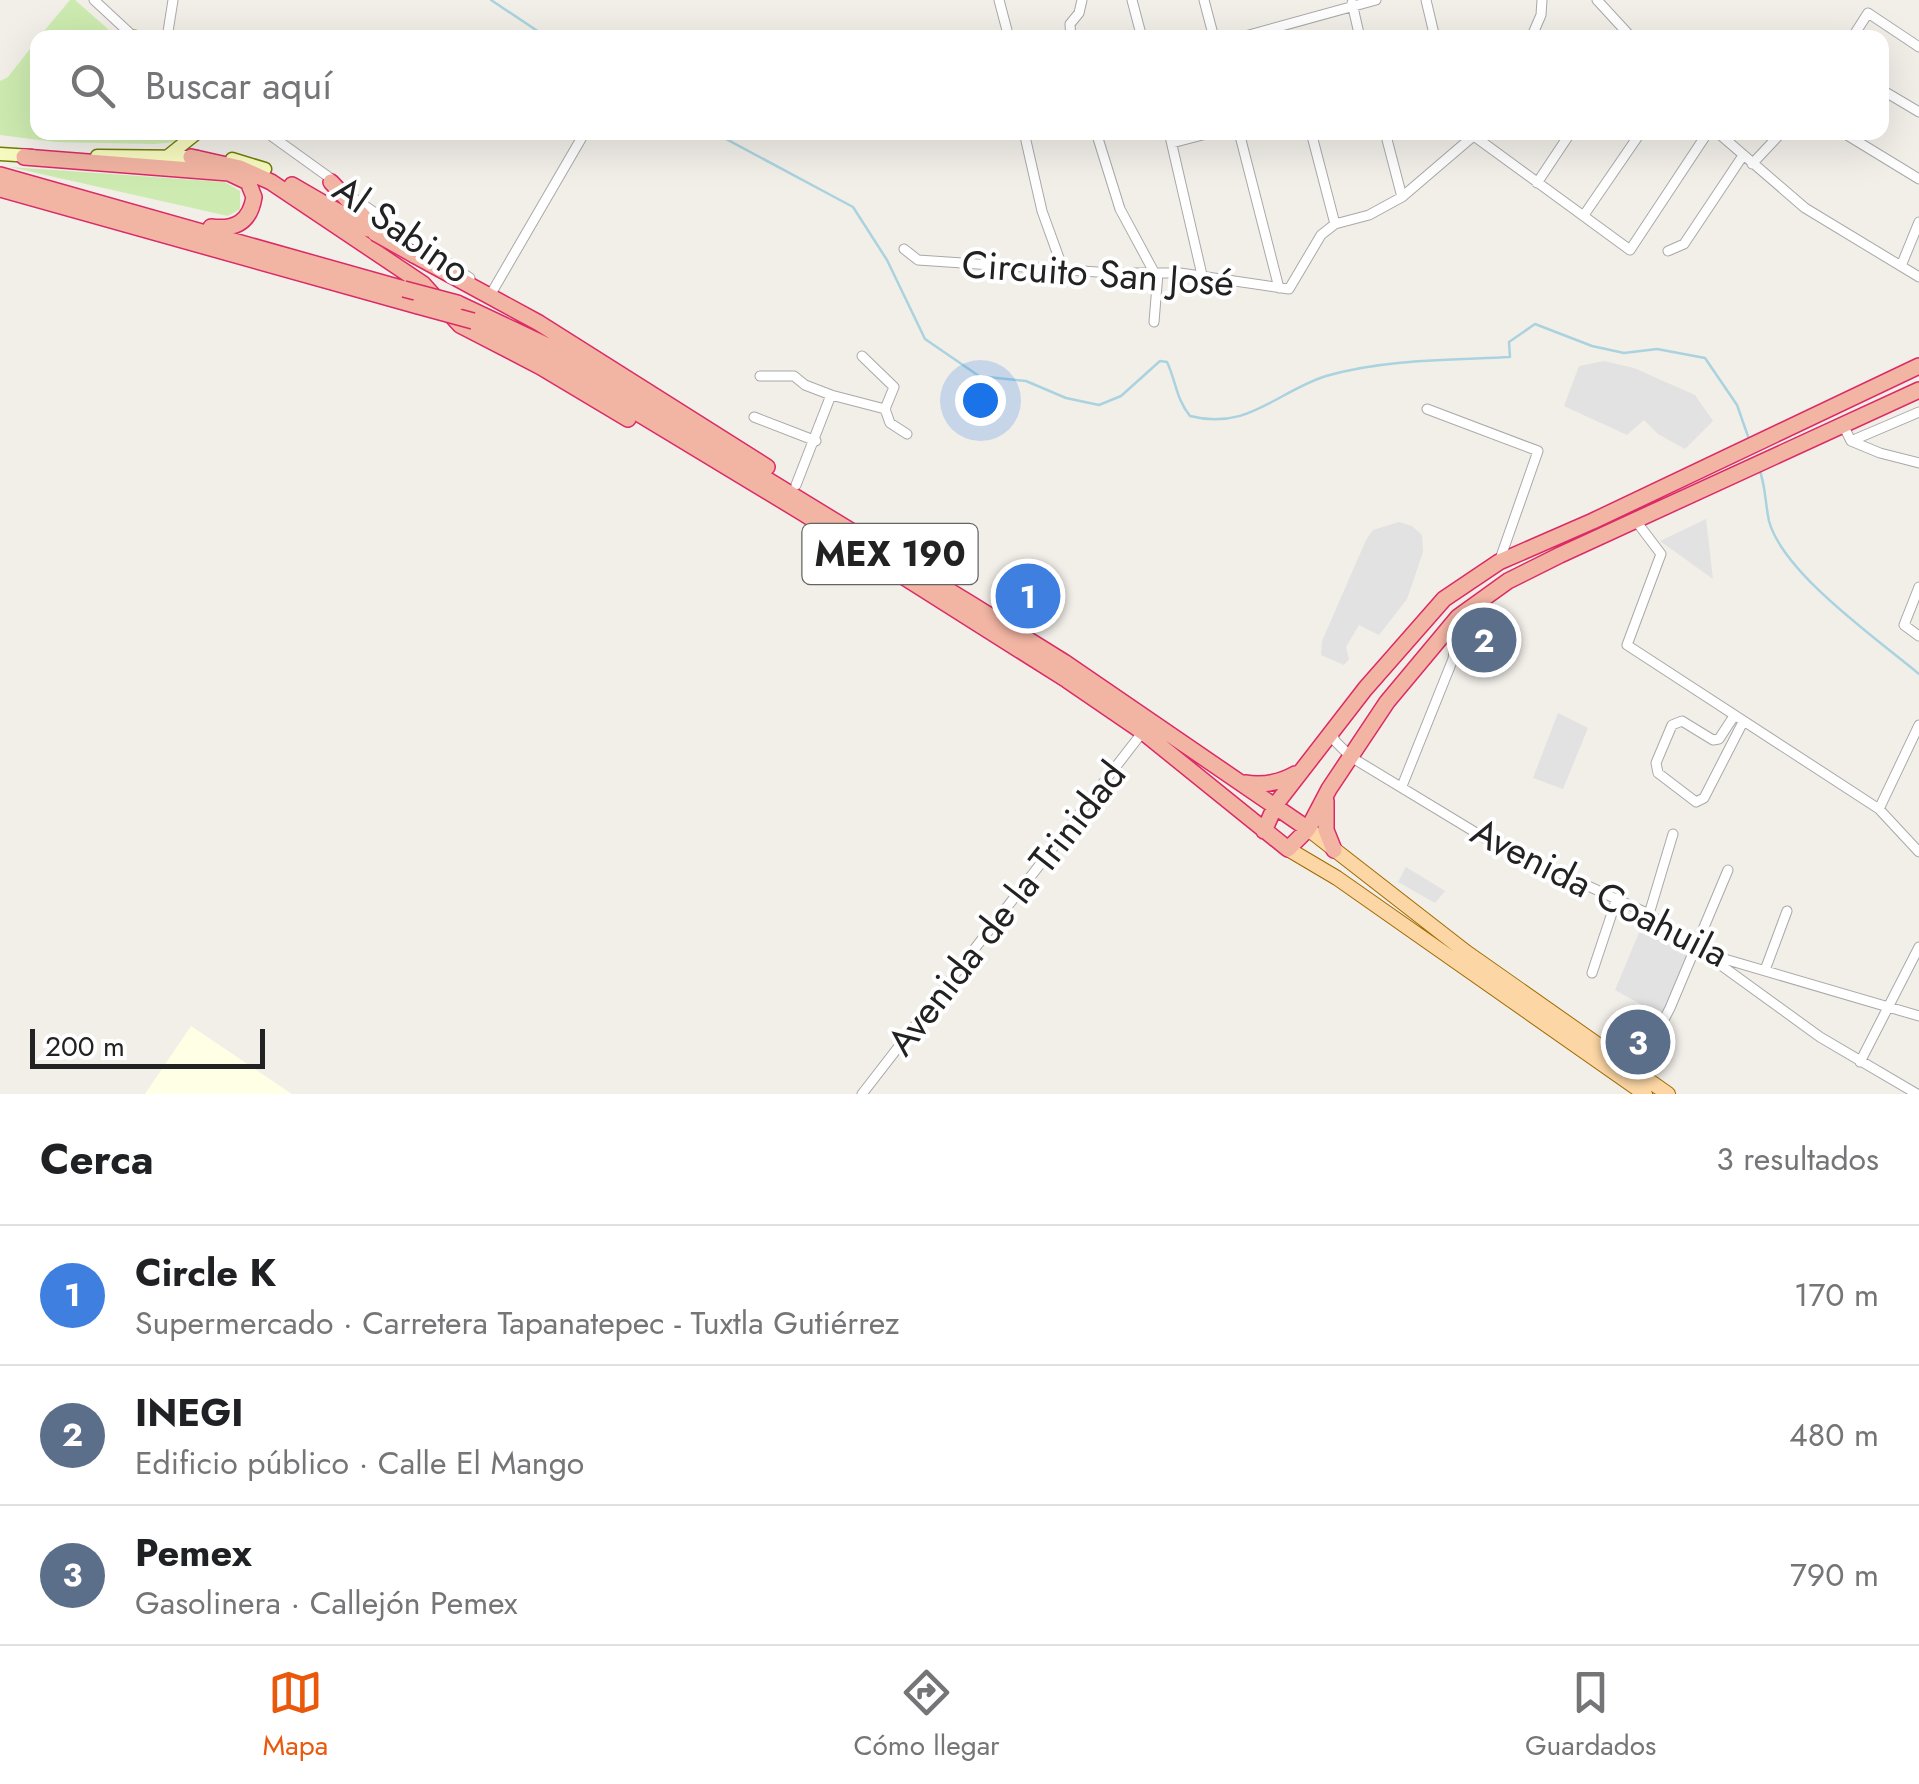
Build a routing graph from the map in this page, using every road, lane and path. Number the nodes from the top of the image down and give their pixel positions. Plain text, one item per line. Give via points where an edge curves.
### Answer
1 (94, 0) edge
2 (173, 0) edge
3 (999, 0) edge
4 (1082, 0) edge
5 (1132, 0) edge
6 (1204, 0) edge
7 (1376, 0) edge
8 (1426, 0) edge
9 (1542, 0) edge
10 (1597, 0) edge
11 (1352, 3) edge
12 (1609, 5) edge
13 (1282, 25) junction
14 (127, 30) edge
15 (168, 30) edge
16 (1008, 30) edge
17 (1070, 30) edge
18 (1140, 30) edge
19 (1212, 30) edge
20 (1265, 30) edge
21 (1284, 30) edge
22 (1358, 30) edge
23 (1433, 30) edge
24 (1534, 30) edge
25 (1626, 30) edge
26 (1857, 30) edge
27 (1919, 47) edge
28 (1889, 94) edge
29 (1919, 112) edge
30 (188, 140) edge
31 (277, 140) edge
32 (580, 140) edge
33 (1026, 140) edge
34 (1098, 140) edge
35 (1171, 140) edge
36 (1241, 140) edge
37 (1313, 140) edge
38 (1387, 140) edge
39 (1471, 140) edge
40 (1476, 140) edge
41 (1565, 140) edge
42 (1636, 140) edge
43 (1703, 140) edge
44 (1725, 140) edge
45 (1774, 140) edge
46 (1855, 140) edge
47 (0, 154) edge
48 (24, 156) junction
49 (167, 157) junction
50 (190, 157) junction
51 (1742, 157) junction
52 (1752, 164) junction
53 (265, 169) joint
54 (0, 174) edge
55 (1919, 180) edge
56 (331, 182) junction
57 (1537, 182) junction
58 (0, 189) edge
59 (1402, 196) junction
60 (1584, 216) junction
61 (172, 222) junction
62 (1919, 222) edge
63 (1336, 224) junction
64 (904, 249) dead end
65 (1668, 251) dead end
66 (1901, 266) junction
67 (1063, 269) junction
68 (1156, 273) junction
69 (1202, 275) junction
70 (1919, 278) edge
71 (423, 284) junction
72 (1284, 289) junction
73 (492, 292) junction
74 (539, 322) junction
75 (1154, 322) dead end
76 (862, 356) dead end
77 (1919, 366) edge
78 (760, 376) dead end
79 (1919, 390) edge
80 (831, 395) junction
81 (885, 409) junction
82 (1427, 409) dead end
83 (1919, 412) edge
84 (754, 417) dead end
85 (1847, 433) junction
86 (908, 434) dead end
87 (816, 440) junction
88 (712, 458) junction
89 (1919, 463) edge
90 (796, 486) junction
91 (810, 505) junction
92 (1636, 521) junction
93 (1499, 562) junction
94 (1919, 587) edge
95 (1458, 617) junction
96 (1919, 636) edge
97 (1738, 719) junction
98 (1919, 725) edge
99 (1146, 727) junction
100 (1332, 732) junction
101 (1350, 757) junction
102 (1303, 770) junction
103 (1238, 782) junction
104 (1402, 786) junction
105 (1329, 789) junction
106 (1276, 804) junction
107 (1879, 810) junction
108 (1308, 828) junction
109 (1264, 831) junction
110 (1673, 834) dead end
111 (1288, 849) junction
112 (1334, 850) junction
113 (1919, 852) edge
114 (1728, 870) dead end
115 (1617, 898) junction
116 (1787, 910) dead end
117 (1649, 914) junction
118 (1919, 947) edge
119 (1699, 949) junction
120 (1765, 970) junction
121 (1592, 973) dead end
122 (1888, 1007) junction
123 (1919, 1016) edge
124 (1860, 1062) junction
125 (1637, 1072) junction
126 (862, 1094) edge
127 (1645, 1094) edge
128 (1668, 1094) edge
129 (1917, 1094) edge

1 - 14 street
2 - 15 street
3 - 16 street
4 - 17 street
5 - 18 street
6 - 19 street
7 - 11 street
8 - 23 street
9 - 24 street
10 - 12 street
11 - 13 street
11 - 22 street
12 - 25 street
13 - 20 street
13 - 21 street
26 - 27 street via 1868,13
28 - 29 street
30 - 49 main road
31 - 56 street, Al Sabino
32 - 73 street
33 - 67 street
34 - 68 street via 1120,209
35 - 69 street
36 - 72 street
37 - 63 street
38 - 59 street
39 - 59 street, Circuito San José
40 - 57 street
41 - 57 street
42 - 60 street
43 - 60 street via 1630,250
44 - 51 street
45 - 52 street
46 - 55 street
47 - 48 main road, MEX 190
48 - 49 main road, MEX 190
48 - 61 highway via 206,169 238,175 252,188 250,214 233,227
49 - 50 main road, MEX 190
50 - 53 main road, MEX 190
50 - 71 highway via 256,174
51 - 52 street
51 - 65 street via 1684,244
52 - 66 street via 1806,208
53 - 74 highway, MEX 190, bridge
54 - 61 highway, MEX 190
56 - 71 highway
56 - 73 street, Al Sabino
57 - 60 street
58 - 88 highway, MEX 190, bridge via 474,321 546,356
59 - 63 street, Circuito San José
61 - 91 highway, MEX 190, bridge via 457,303 548,346
62 - 66 street
63 - 72 street, Circuito San José
64 - 67 street, Circuito San José via 918,260
66 - 70 street
67 - 68 street, Circuito San José
68 - 69 street, Circuito San José
68 - 75 street
69 - 72 street, Circuito San José
71 - 88 highway via 460,325 650,432
73 - 74 street, Al Sabino
74 - 90 highway, MEX 190
76 - 81 street via 894,388
77 - 93 highway
78 - 80 street via 794,376
79 - 85 highway
80 - 81 street
80 - 87 street
81 - 86 street via 890,424
82 - 93 street via 1538,451
83 - 85 street
84 - 87 street
85 - 89 street via 1880,453
85 - 92 highway via 1769,459
87 - 90 street
88 - 99 highway, MEX 190
90 - 91 highway, MEX 190
91 - 99 highway, MEX 190 via 1064,662
92 - 95 highway via 1508,582
92 - 97 street via 1661,554 1627,645
93 - 100 highway via 1444,599
94 - 96 street via 1904,625
95 - 101 highway
95 - 104 street via 1453,659
97 - 97 street via 1704,798 1696,802 1658,774 1656,762 1672,725 1682,721 1713,740
97 - 107 street
98 - 107 street
99 - 103 highway, MEX 190
99 - 109 highway, MEX 190
99 - 126 street, Avenida de la Trinidad
100 - 101 street
100 - 102 highway
101 - 104 street, Avenida Coahuila
101 - 105 highway
102 - 103 highway via 1272,783
102 - 106 highway
103 - 106 highway, MEX 190
104 - 115 street, Avenida Coahuila via 1488,840
105 - 108 highway
105 - 112 highway via 1325,820
106 - 108 highway, MEX 190
106 - 109 highway
107 - 113 street
108 - 111 highway
108 - 112 main road, MEX 190
109 - 111 highway, MEX 190
110 - 117 street
111 - 127 main road, MEX 190
112 - 125 main road, MEX 190
114 - 119 street
115 - 117 street, Avenida Coahuila
115 - 121 street
116 - 120 street
117 - 119 street, Avenida Coahuila
118 - 122 street
119 - 120 street, Avenida Coahuila
119 - 124 street
119 - 125 street
120 - 122 street, Avenida Coahuila
122 - 123 street, Avenida Coahuila
122 - 124 street
124 - 129 street
125 - 128 main road, MEX 190

